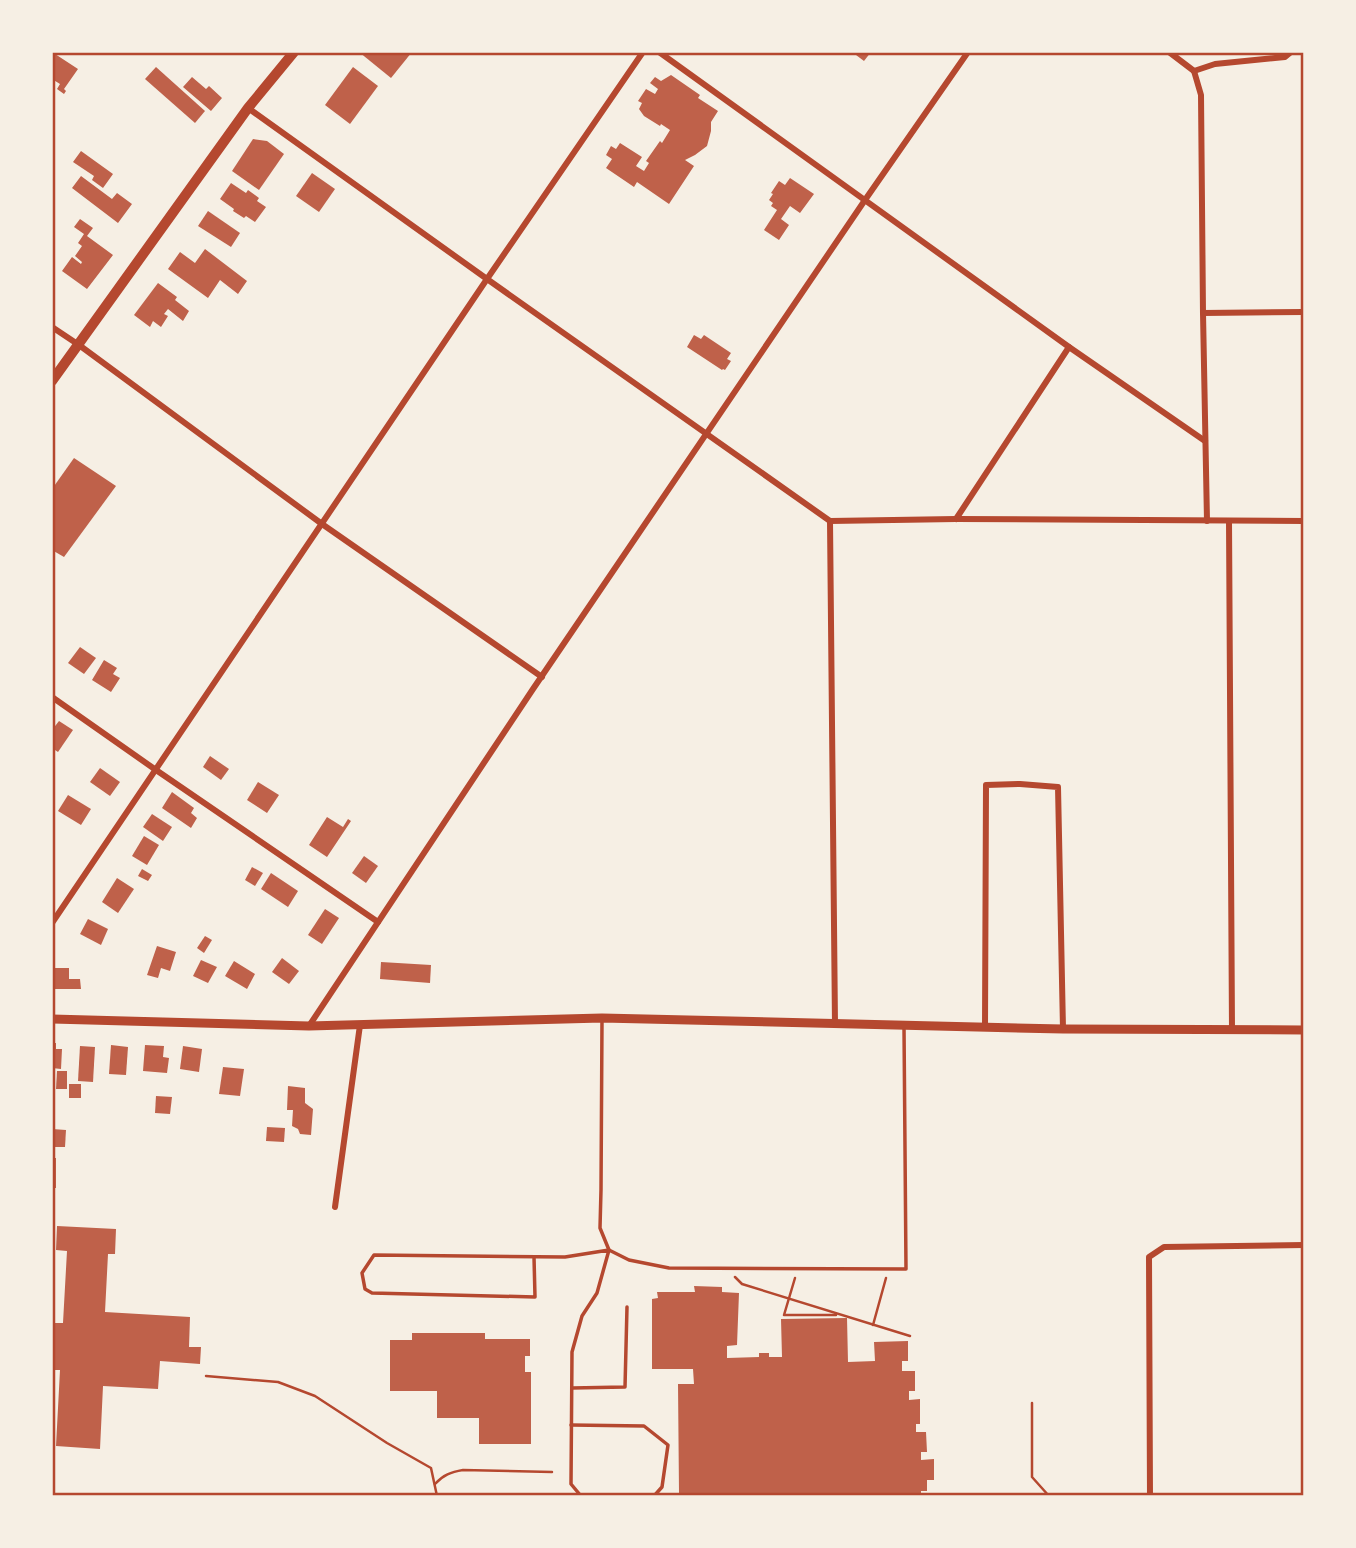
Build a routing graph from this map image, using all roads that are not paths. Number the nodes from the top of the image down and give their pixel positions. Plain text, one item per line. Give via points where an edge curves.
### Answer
1 (294, 52) edge
2 (643, 52) edge
3 (659, 52) edge
4 (968, 52) edge
5 (1169, 52) edge
6 (1291, 52) edge
7 (1194, 71) junction
8 (248, 108) junction
9 (865, 201) junction
10 (487, 279) junction
11 (1304, 312) edge
12 (1203, 313) junction
13 (52, 327) edge
14 (79, 345) junction
15 (1069, 347) junction
16 (52, 381) edge
17 (706, 435) junction
18 (1205, 441) junction
19 (956, 519) junction
20 (830, 521) junction
21 (1207, 521) junction
22 (1229, 521) junction
23 (1304, 521) edge
24 (322, 524) junction
25 (542, 677) junction
26 (52, 697) edge
27 (156, 770) junction
28 (378, 922) junction
29 (52, 923) edge
30 (602, 1018) junction
31 (52, 1019) edge
32 (835, 1024) junction
33 (360, 1025) junction
34 (904, 1025) junction
35 (309, 1026) junction
36 (985, 1027) junction
37 (1063, 1029) junction
38 (1232, 1030) junction
39 (1304, 1030) edge
40 (335, 1207) dead end
41 (1304, 1245) edge
42 (609, 1250) junction
43 (534, 1257) junction
44 (627, 1307) dead end
45 (572, 1388) junction
46 (571, 1425) junction
47 (581, 1496) edge
48 (654, 1496) edge
49 (1150, 1496) edge

1 - 8 main road
2 - 10 street
3 - 9 street
4 - 9 street
5 - 7 street
6 - 7 street via 1285,57 1216,64
7 - 12 street via 1201,95
8 - 10 street
8 - 14 main road
9 - 15 street
9 - 17 street
10 - 17 street
10 - 24 street
11 - 12 street
12 - 18 street
13 - 14 street
14 - 16 main road
14 - 24 street
15 - 18 street
15 - 19 street
17 - 20 street
17 - 25 street
18 - 21 street
19 - 20 street
19 - 21 street
20 - 32 street
21 - 22 street
22 - 23 street
22 - 38 street
24 - 25 street
24 - 27 street
25 - 28 street
26 - 27 street
27 - 28 street
27 - 29 street
28 - 35 street
30 - 32 main road
30 - 33 main road
30 - 42 lane via 600,1228
31 - 35 main road
32 - 34 main road
33 - 35 main road
33 - 40 street
34 - 36 main road
34 - 42 lane via 906,1269 669,1268 629,1260
36 - 37 main road
36 - 37 street via 986,785 1020,784 1058,787
37 - 38 main road
38 - 39 main road
41 - 49 street via 1164,1247 1149,1257
42 - 43 lane via 565,1258
42 - 45 lane via 572,1352
43 - 43 lane via 374,1255 362,1273 365,1289 372,1293 535,1297
44 - 45 lane via 625,1387
45 - 46 lane
46 - 47 lane via 571,1484
46 - 48 lane via 644,1426 667,1445 662,1487

